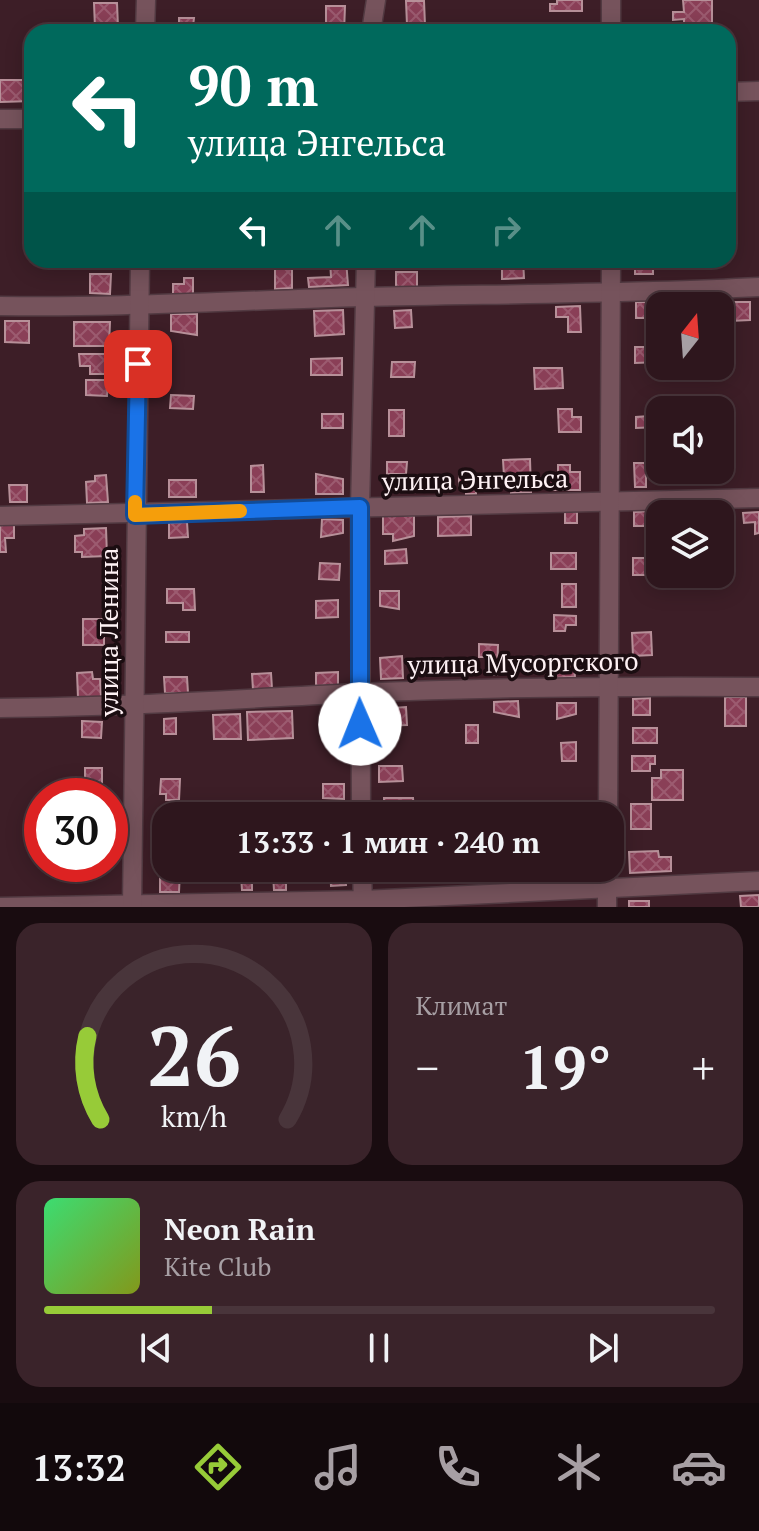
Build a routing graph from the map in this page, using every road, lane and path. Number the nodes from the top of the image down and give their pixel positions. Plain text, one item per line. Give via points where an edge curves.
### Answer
1 (146, 0) edge
2 (376, 0) edge
3 (611, 0) edge
4 (145, 24) edge
5 (372, 24) edge
6 (611, 24) edge
7 (759, 91) edge
8 (736, 92) edge
9 (0, 119) edge
10 (24, 119) edge
11 (140, 268) edge
12 (366, 268) edge
13 (611, 268) edge
14 (759, 287) edge
15 (611, 295) junction
16 (366, 297) junction
17 (139, 304) junction
18 (0, 306) edge
19 (759, 498) edge
20 (610, 504) junction
21 (360, 507) junction
22 (135, 515) junction
23 (0, 516) edge
24 (610, 686) junction
25 (759, 687) edge
26 (359, 693) junction
27 (136, 707) junction
28 (0, 708) edge
29 (361, 802) edge
30 (608, 802) edge
31 (759, 881) edge
32 (362, 882) edge
33 (607, 899) edge
34 (363, 904) edge
35 (132, 906) edge
36 (0, 907) edge

1 - 4 street
2 - 5 street
3 - 6 street
7 - 8 street
9 - 10 street
11 - 17 street, улица Ленина
12 - 16 street
13 - 15 street
14 - 15 street
15 - 16 street
15 - 20 street
16 - 17 street
16 - 21 street
17 - 18 street
17 - 22 street, улица Ленина
19 - 20 street, улица Энгельса
20 - 21 street, улица Энгельса
20 - 24 street
21 - 22 street, улица Энгельса
21 - 26 street
22 - 23 street, улица Энгельса
22 - 27 street, улица Ленина
24 - 25 street, улица Мусоргского
24 - 26 street, улица Мусоргского
24 - 30 street
26 - 27 street, улица Мусоргского
26 - 29 street
27 - 28 street, улица Мусоргского
27 - 35 street, улица Ленина
31 - 33 street
32 - 34 street
33 - 34 street
34 - 35 street
35 - 36 street

